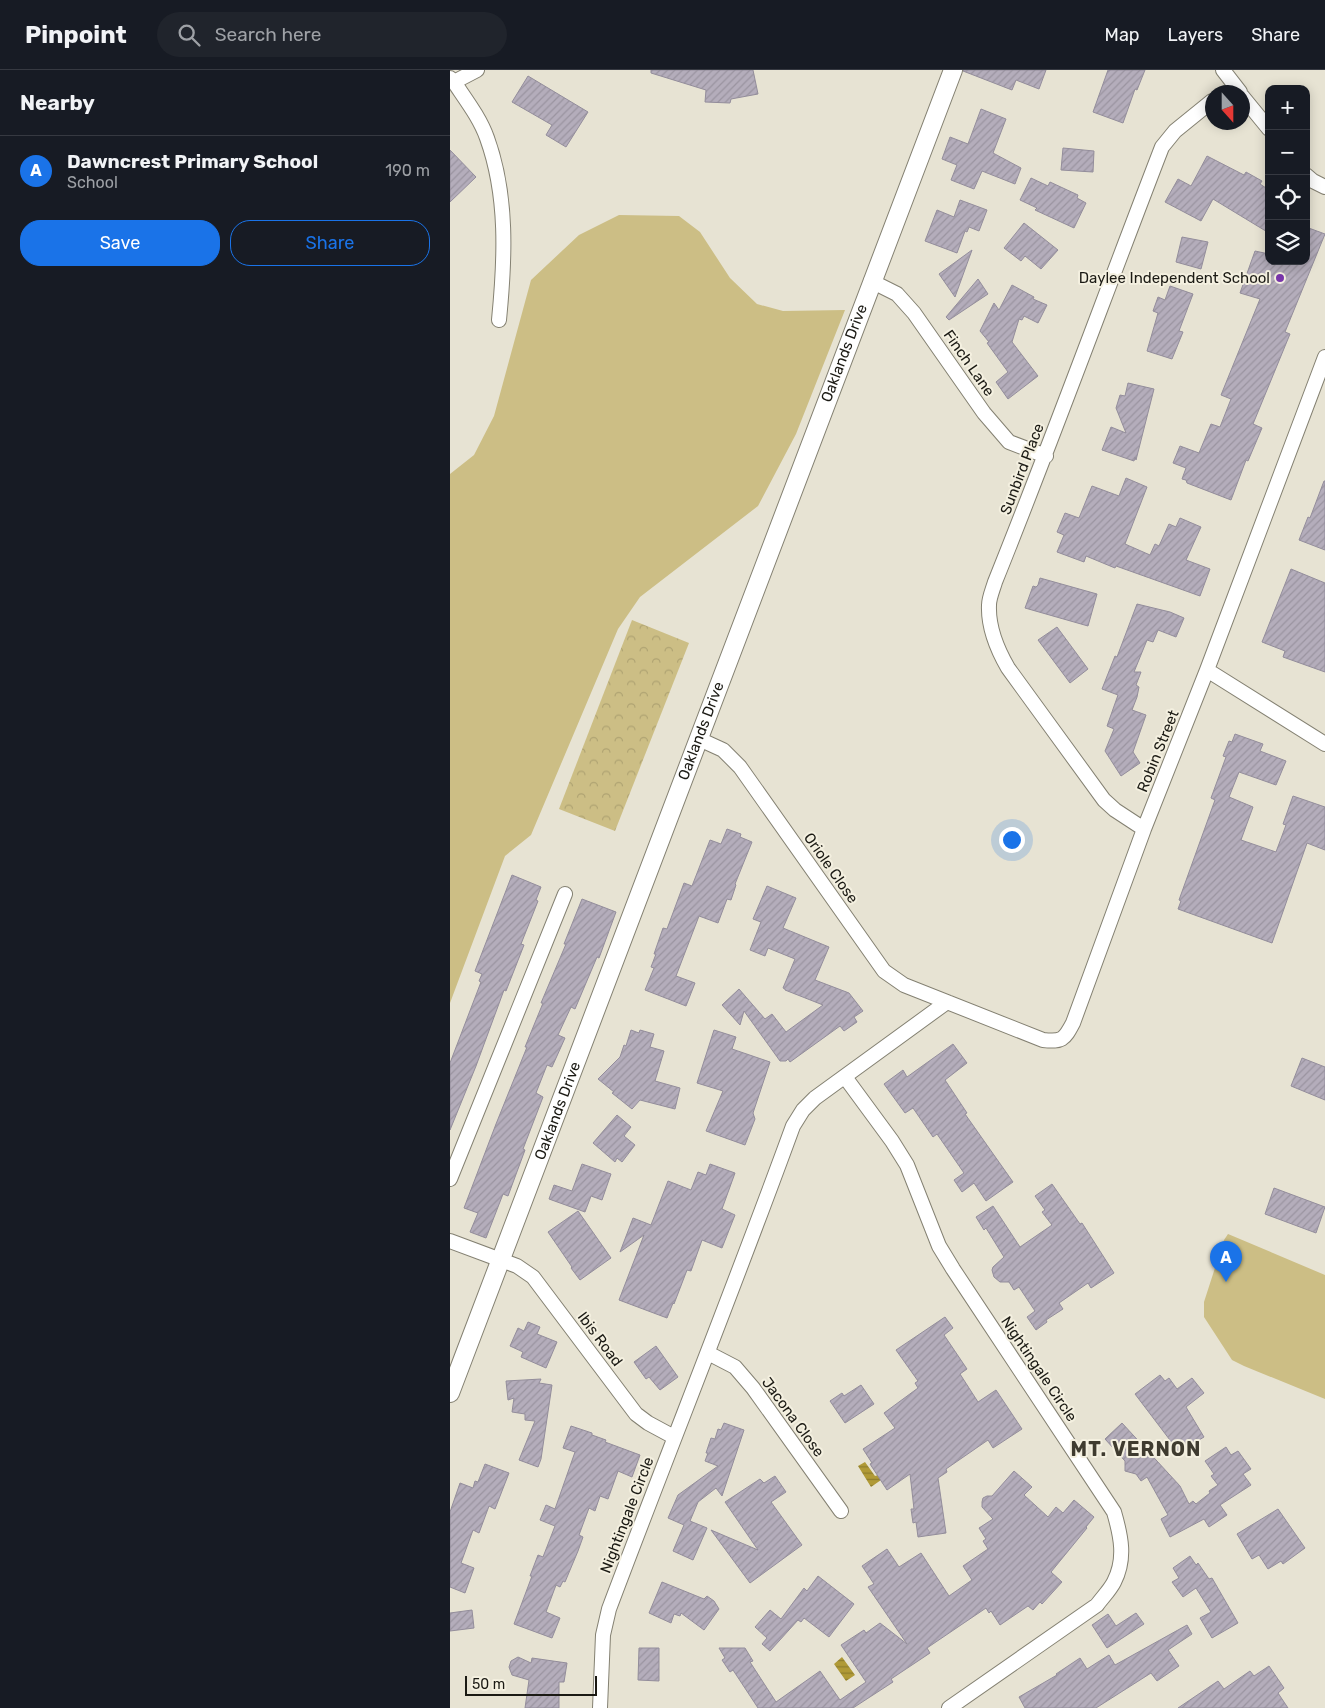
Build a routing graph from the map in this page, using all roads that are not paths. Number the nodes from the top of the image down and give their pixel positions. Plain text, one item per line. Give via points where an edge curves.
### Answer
1 (477, 70) edge
2 (953, 70) edge
3 (1222, 70) edge
4 (452, 80) edge
5 (1231, 85) edge
6 (1205, 107) edge
7 (1250, 108) edge
8 (1265, 125) edge
9 (1307, 175) edge
10 (1325, 187) edge
11 (871, 281) junction
12 (499, 320) dead end
13 (1325, 357) edge
14 (1046, 456) junction
15 (1207, 670) junction
16 (699, 739) junction
17 (1325, 744) edge
18 (1144, 829) junction
19 (565, 894) dead end
20 (947, 1002) junction
21 (845, 1077) junction
22 (450, 1179) edge
23 (450, 1242) edge
24 (501, 1261) junction
25 (708, 1353) junction
26 (450, 1393) edge
27 (674, 1437) junction
28 (841, 1511) dead end
29 (600, 1708) edge
30 (949, 1708) edge

1 - 4 street
2 - 11 street, Oaklands Drive
3 - 5 street
4 - 12 street via 484,130 498,176 504,240
6 - 14 street, Sunbird Place via 1175,131 1162,147
7 - 8 street
9 - 10 street
11 - 14 street, Finch Lane via 896,294 914,313 984,413 1009,442
11 - 16 street, Oaklands Drive
13 - 15 street, Robin Street
14 - 18 street, Sunbird Place via 995,582 989,604 990,627 1008,668 1104,800
15 - 17 street
15 - 18 street, Robin Street
16 - 20 street, Oriole Close via 723,750 740,767 884,972 904,985
16 - 24 street, Oaklands Drive
18 - 20 street, Robin Street via 1066,1037 1057,1042 1043,1040
19 - 22 street
20 - 21 street, Nightingale Circle
21 - 25 street, Nightingale Circle via 815,1098 794,1126
21 - 30 street, Nightingale Circle via 907,1164 939,1246 1114,1512 1121,1538 1122,1562 1114,1583 1097,1605
23 - 24 street, Ibis Road
24 - 26 street, Oaklands Drive
24 - 27 street, Ibis Road via 517,1266 533,1277 636,1414
25 - 27 street, Nightingale Circle
25 - 28 street, Jacona Close via 735,1367 753,1388
27 - 29 street, Nightingale Circle via 603,1634

